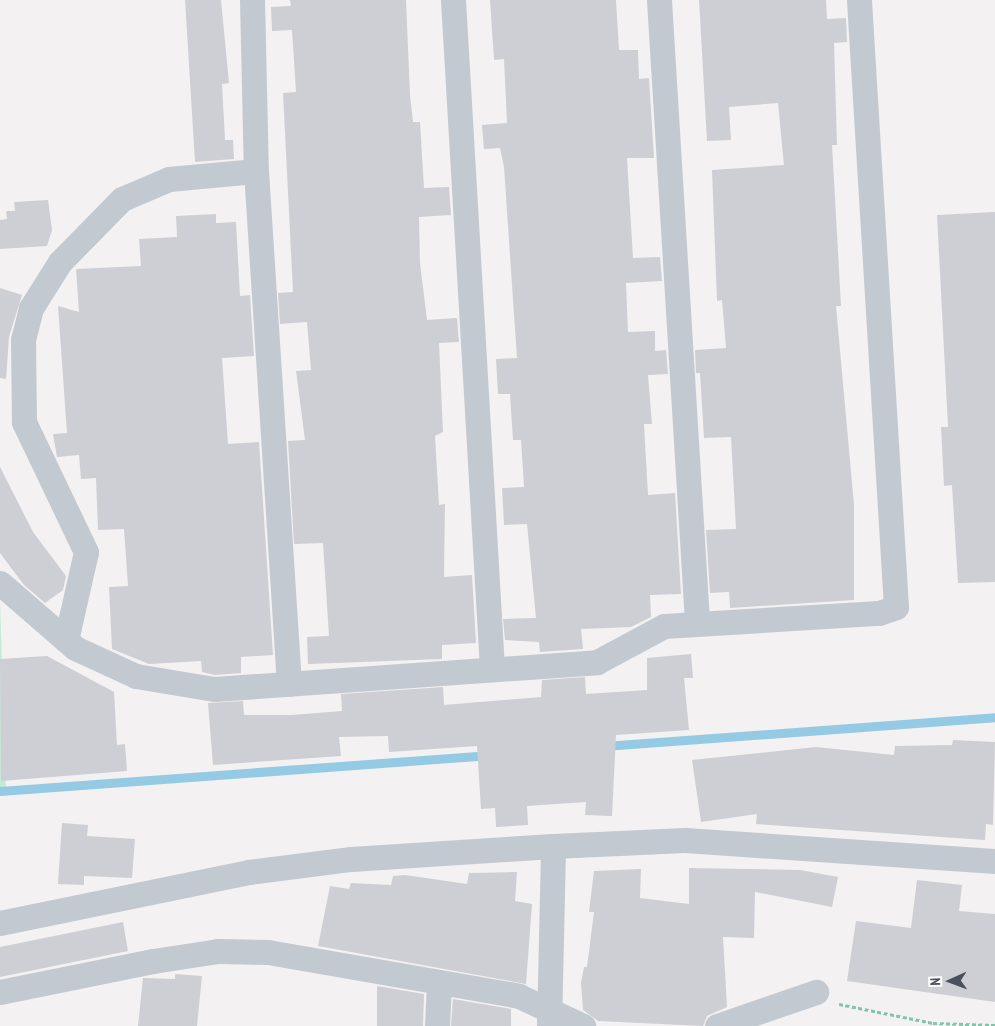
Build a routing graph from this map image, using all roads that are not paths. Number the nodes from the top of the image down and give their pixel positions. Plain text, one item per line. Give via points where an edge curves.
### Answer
1 (252, 0) edge
2 (453, 0) edge
3 (659, 0) edge
4 (859, 0) edge
5 (256, 171) junction
6 (0, 583) edge
7 (697, 621) junction
8 (66, 640) junction
9 (492, 669) junction
10 (289, 684) junction
11 (553, 846) junction
12 (995, 861) edge
13 (0, 923) edge
14 (439, 983) junction
15 (0, 992) edge
16 (816, 992) road end
17 (549, 1020) edge
18 (437, 1026) edge
19 (583, 1026) edge
20 (717, 1026) edge

1 - 5 street
2 - 9 street
3 - 7 street
4 - 7 street via 896,607 879,613
5 - 8 street via 169,179 122,199 60,262 31,308 22,348 24,422 86,552
5 - 10 street
6 - 8 street
7 - 9 street via 664,626 597,662
8 - 10 street via 136,676 214,689
9 - 10 street
11 - 12 street via 684,840
11 - 13 street via 351,859 250,872
11 - 17 street
14 - 15 street via 268,952 218,951
14 - 17 street via 519,996
14 - 18 street
16 - 20 street
17 - 19 street

